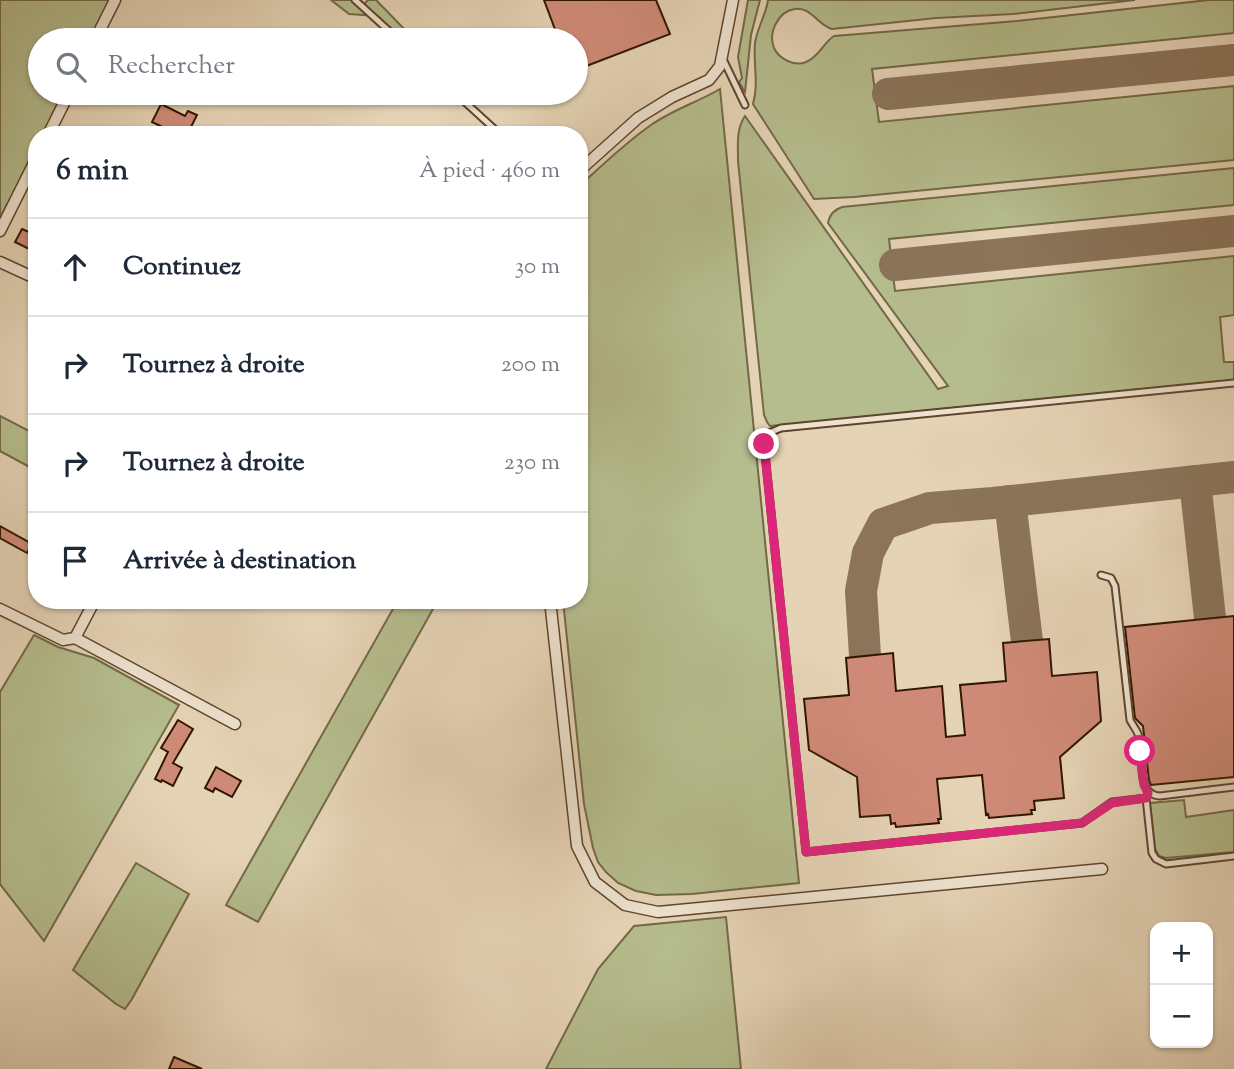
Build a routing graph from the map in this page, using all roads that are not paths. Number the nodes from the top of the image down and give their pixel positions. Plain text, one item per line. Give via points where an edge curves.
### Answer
1 (115, 0) edge
2 (355, 0) edge
3 (733, 0) edge
4 (101, 28) edge
5 (385, 28) edge
6 (722, 57) junction
7 (63, 105) edge
8 (468, 105) edge
9 (745, 105) dead end
10 (52, 126) edge
11 (491, 126) edge
12 (588, 163) edge
13 (28, 175) edge
14 (0, 231) edge
15 (0, 262) edge
16 (28, 275) edge
17 (1234, 383) edge
18 (1101, 575) dead end
19 (0, 609) edge
20 (90, 609) edge
21 (551, 609) edge
22 (75, 638) junction
23 (235, 724) dead end
24 (1234, 787) edge
25 (1147, 796) junction
26 (1234, 856) edge
27 (1102, 869) dead end

1 - 4 street
2 - 5 lane
3 - 6 street
6 - 9 lane
6 - 12 street via 709,80 638,118
7 - 10 street
8 - 11 lane
13 - 14 street
15 - 16 street
17 - 25 lane via 782,428 769,433 764,444 806,852 1082,823 1112,803
18 - 25 lane via 1111,578 1115,586 1130,720 1139,735
19 - 22 street via 63,640
20 - 22 street
21 - 27 street via 577,846 595,882 625,905 658,912
22 - 23 street
24 - 25 lane
25 - 26 lane via 1156,859 1166,864

